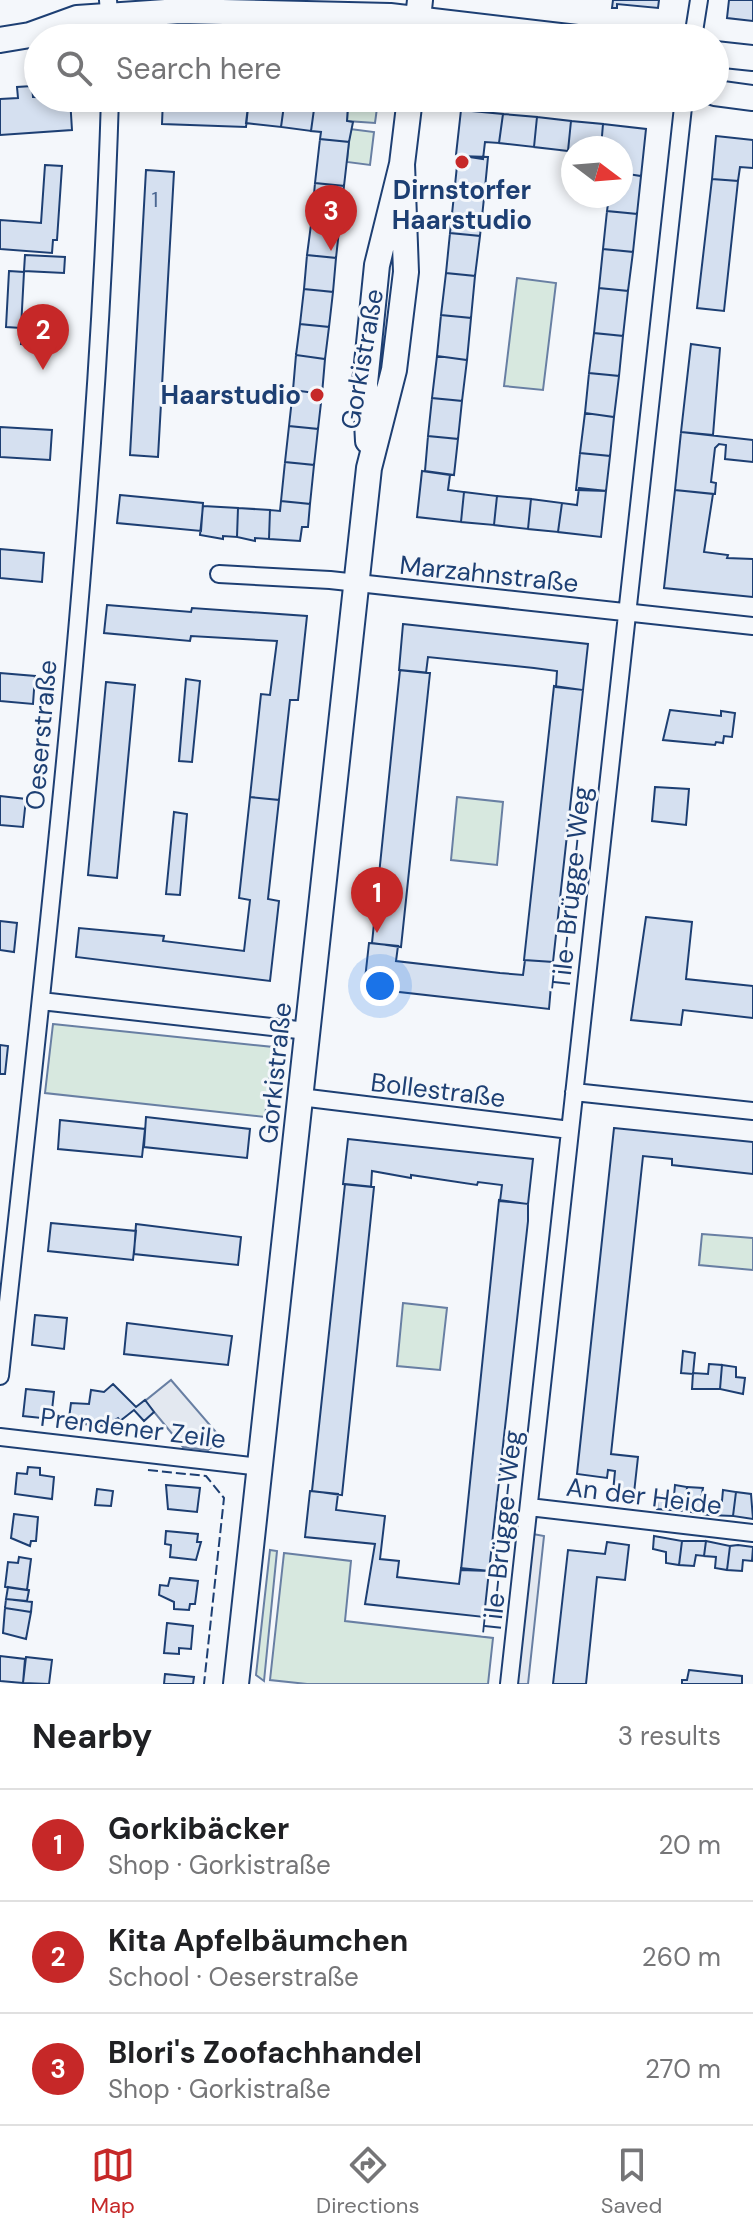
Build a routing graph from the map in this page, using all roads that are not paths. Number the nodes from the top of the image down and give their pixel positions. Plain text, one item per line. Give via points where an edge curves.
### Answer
1 (699, 0) edge
2 (110, 18) edge
3 (418, 19) edge
4 (59, 24) edge
5 (460, 24) edge
6 (695, 24) edge
7 (24, 38) edge
8 (0, 40) edge
9 (729, 55) edge
10 (753, 58) edge
11 (729, 95) edge
12 (753, 98) edge
13 (109, 112) edge
14 (408, 112) edge
15 (682, 112) edge
16 (219, 574) dead end
17 (356, 583) junction
18 (626, 613) junction
19 (753, 626) edge
20 (41, 1001) junction
21 (307, 1031) junction
22 (574, 1092) junction
23 (300, 1097) junction
24 (753, 1111) edge
25 (570, 1130) junction
26 (0, 1376) edge
27 (0, 1437) edge
28 (260, 1467) junction
29 (529, 1507) junction
30 (753, 1533) edge
31 (236, 1684) edge
32 (509, 1684) edge

1 - 6 street
2 - 3 main road via 180,11
2 - 4 main road
3 - 5 main road
7 - 8 main road
9 - 10 main road
11 - 12 main road
13 - 20 street, Oeserstraße via 99,376
14 - 17 main road, Gorkistraße via 402,164 406,272 394,370 369,468
15 - 18 street, Tile-Brügge-Weg
16 - 17 street, Marzahnstraße
17 - 18 street, Marzahnstraße
17 - 21 main road, Gorkistraße
18 - 19 street, Marzahnstraße
18 - 22 street, Tile-Brügge-Weg
20 - 21 street
20 - 26 street, Oeserstraße
21 - 23 main road, Gorkistraße
22 - 24 street
22 - 25 street, Tile-Brügge-Weg
23 - 25 street, Bollestraße
23 - 28 main road, Gorkistraße
25 - 29 street, Tile-Brügge-Weg
27 - 28 street, Prendener Zeile
28 - 31 main road, Gorkistraße
29 - 30 street, An der Heide
29 - 32 street, Tile-Brügge-Weg

